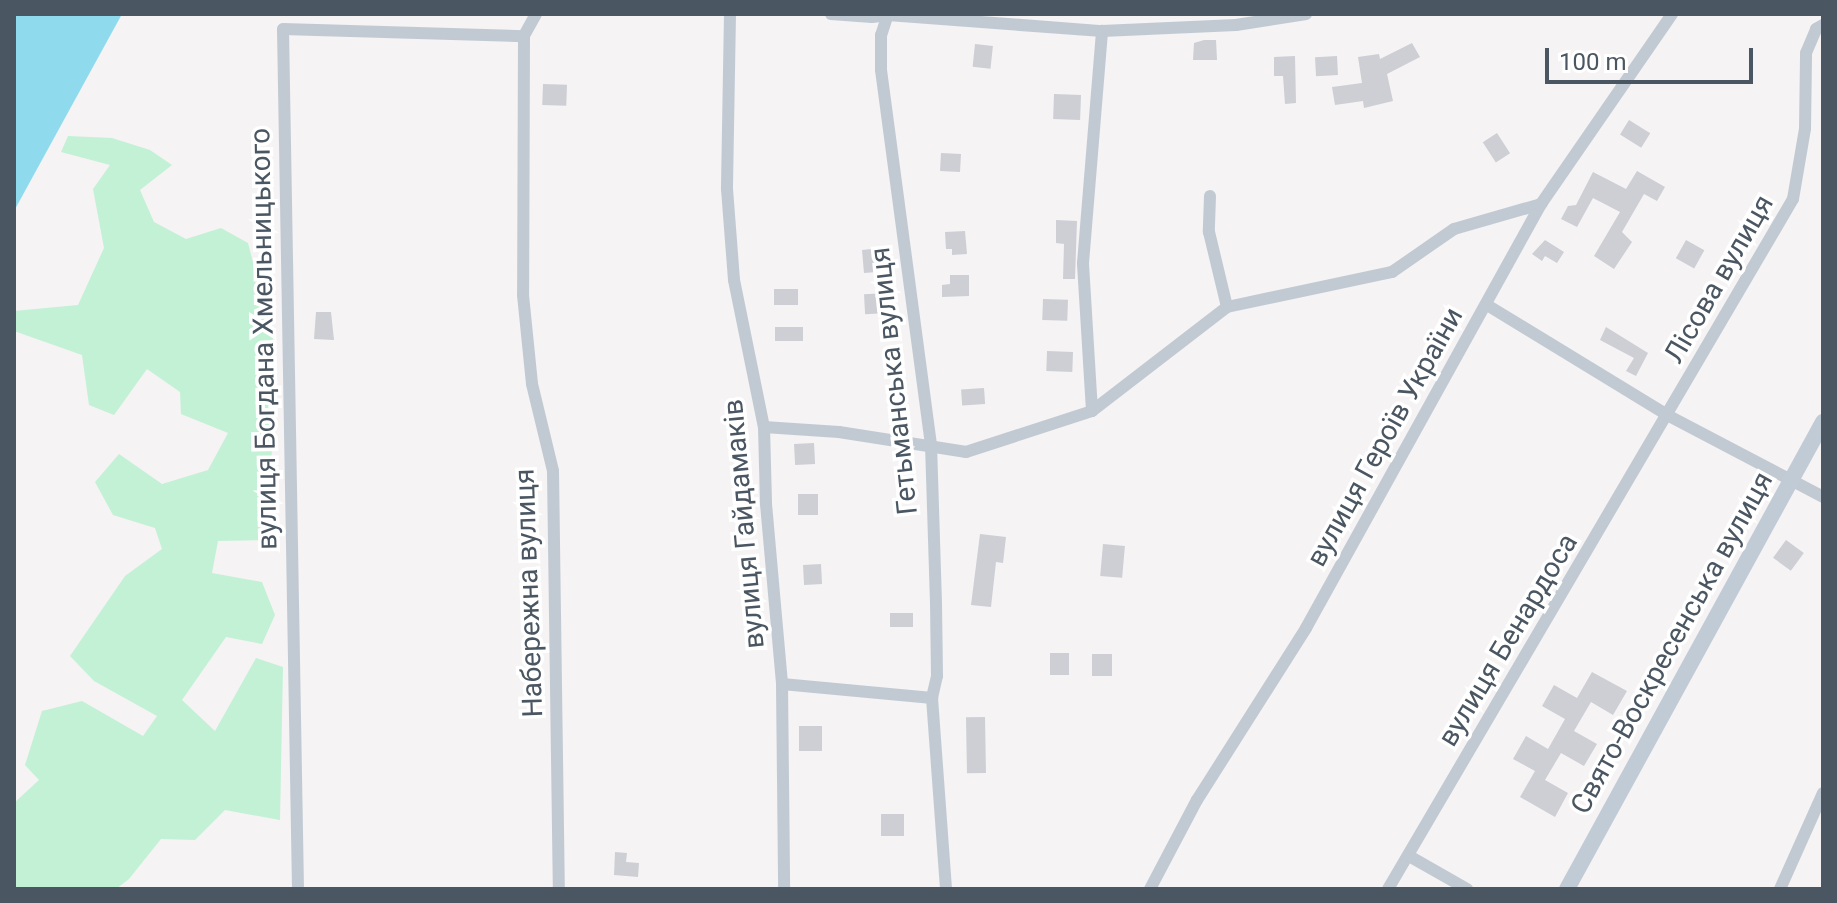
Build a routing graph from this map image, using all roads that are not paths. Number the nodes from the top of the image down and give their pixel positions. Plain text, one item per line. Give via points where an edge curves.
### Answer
1 (536, 14) edge
2 (730, 14) edge
3 (831, 14) edge
4 (888, 14) edge
5 (1306, 14) edge
6 (1672, 14) edge
7 (1823, 25) edge
8 (1102, 31) junction
9 (524, 36) junction
10 (1210, 196) dead end
11 (1541, 204) junction
12 (1487, 305) junction
13 (1227, 307) junction
14 (1092, 411) junction
15 (1669, 416) junction
16 (1823, 422) edge
17 (764, 427) junction
18 (931, 444) junction
19 (1791, 480) junction
20 (1823, 497) edge
21 (782, 684) junction
22 (932, 698) junction
23 (1823, 793) edge
24 (1409, 856) junction
25 (298, 889) edge
26 (559, 889) edge
27 (784, 889) edge
28 (946, 889) edge
29 (1150, 889) edge
30 (1388, 889) edge
31 (1467, 889) edge
32 (1567, 889) edge
33 (1780, 889) edge

1 - 9 street, Набережна вулиця
2 - 17 street, вулиця Гайдамаків via 727,189 734,280
3 - 4 street
4 - 8 street
4 - 18 street, Гетьманська вулиця via 881,35 881,70
5 - 8 street via 1236,25
6 - 11 street, вулиця Героїв України
7 - 15 street, Лісова вулиця via 1806,53 1805,129 1793,199
8 - 14 street via 1083,263
9 - 25 street, вулиця Богдана Хмельницького via 283,29
9 - 26 street, Набережна вулиця via 523,295 532,384 553,471
10 - 13 street via 1209,232
11 - 12 street, вулиця Героїв України
11 - 13 street via 1454,229 1392,272
12 - 15 street
12 - 29 street, вулиця Героїв України via 1306,628 1197,800
13 - 14 street
14 - 18 street via 966,452
15 - 19 street
15 - 24 street, вулиця Бенардоса
16 - 19 street, Свято-Воскресенська вулиця
17 - 18 street
17 - 21 street, вулиця Гайдамаків
18 - 22 street, Гетьманська вулиця via 937,676
19 - 20 street
19 - 32 street, Свято-Воскресенська вулиця
21 - 22 street
21 - 27 street, вулиця Гайдамаків
22 - 28 street, Гетьманська вулиця
23 - 33 street
24 - 30 street, вулиця Бенардоса
24 - 31 street

